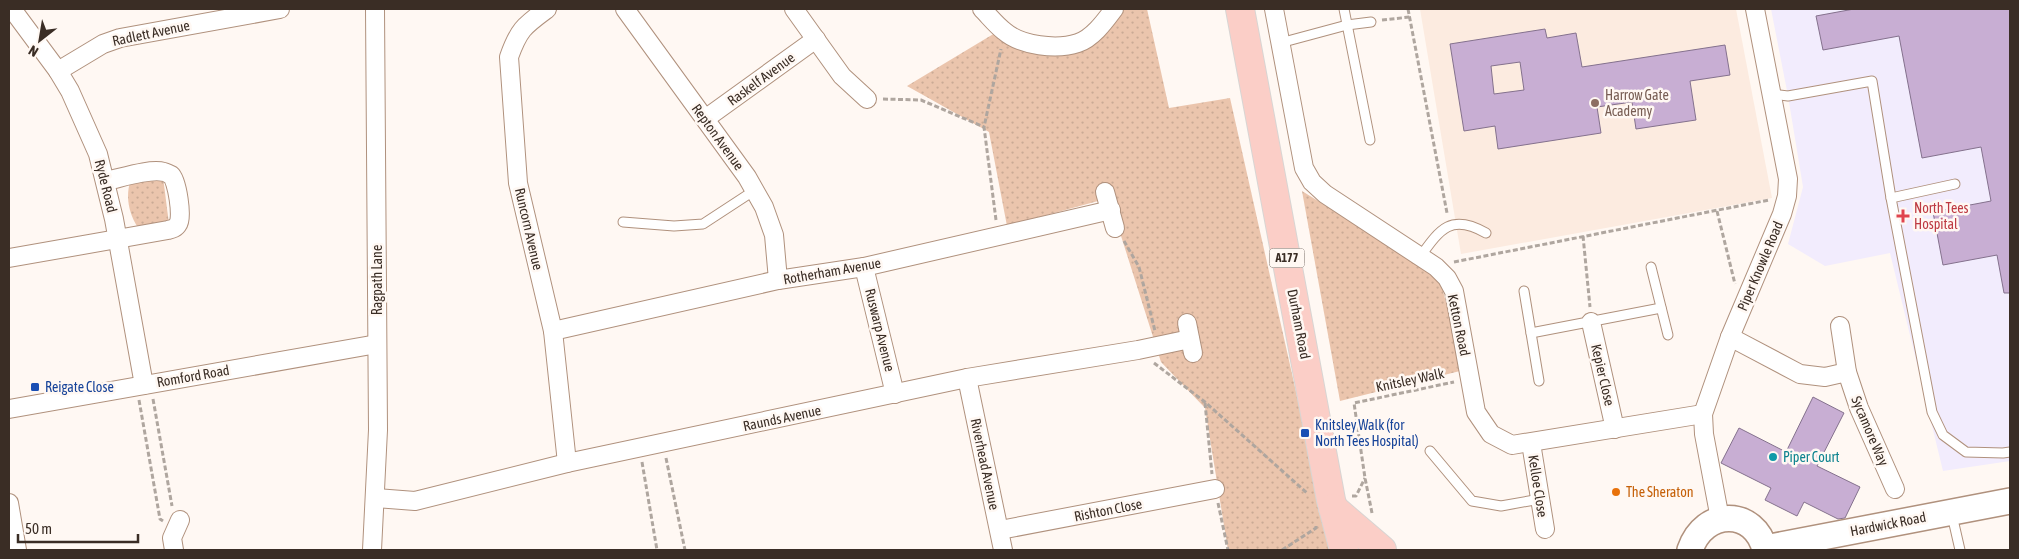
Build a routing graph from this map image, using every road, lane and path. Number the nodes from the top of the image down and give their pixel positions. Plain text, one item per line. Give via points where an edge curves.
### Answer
1 (12, 9) edge
2 (280, 9) edge
3 (375, 9) edge
4 (547, 9) edge
5 (625, 9) edge
6 (794, 9) edge
7 (982, 9) edge
8 (1114, 9) edge
9 (1240, 9) edge
10 (1274, 9) edge
11 (1344, 9) edge
12 (1408, 9) edge
13 (1755, 9) edge
14 (189, 16) edge
15 (1410, 17) junction
16 (1371, 22) joint
17 (1347, 25) junction
18 (1004, 32) junction
19 (816, 39) junction
20 (1280, 43) junction
21 (58, 71) junction
22 (1771, 94) junction
23 (868, 99) joint
24 (705, 119) junction
25 (984, 127) junction
26 (1370, 140) dead end
27 (106, 181) junction
28 (1954, 184) dead end
29 (755, 190) junction
30 (1105, 192) dead end
31 (1787, 196) junction
32 (1890, 198) junction
33 (1111, 210) junction
34 (1717, 211) junction
35 (1439, 219) dead end
36 (623, 222) dead end
37 (1116, 228) joint
38 (1486, 234) dead end
39 (999, 235) junction
40 (1583, 236) junction
41 (118, 239) junction
42 (1420, 257) junction
43 (9, 258) edge
44 (864, 266) junction
45 (1651, 266) dead end
46 (1436, 268) junction
47 (778, 280) junction
48 (1524, 291) dead end
49 (1661, 308) junction
50 (1742, 308) junction
51 (1591, 322) junction
52 (1840, 326) dead end
53 (553, 331) junction
54 (1531, 333) junction
55 (1668, 335) dead end
56 (1730, 337) junction
57 (1190, 338) dead end
58 (377, 344) junction
59 (1158, 346) junction
60 (1138, 350) junction
61 (1847, 372) junction
62 (967, 378) junction
63 (1470, 379) junction
64 (1539, 381) dead end
65 (144, 385) junction
66 (896, 394) junction
67 (1205, 402) junction
68 (9, 409) edge
69 (1703, 414) junction
70 (1615, 429) junction
71 (663, 443) junction
72 (1531, 443) junction
73 (640, 449) junction
74 (1430, 451) dead end
75 (2010, 452) edge
76 (567, 463) junction
77 (1215, 489) junction
78 (1895, 489) dead end
79 (376, 498) junction
80 (1540, 499) junction
81 (2010, 501) edge
82 (9, 503) edge
83 (1326, 509) junction
84 (1951, 512) junction
85 (1720, 519) junction
86 (178, 524) junction
87 (1545, 529) dead end
88 (1000, 530) junction
89 (1380, 549) edge
90 (1765, 549) edge
91 (17, 550) edge
92 (174, 550) edge
93 (372, 550) edge
94 (657, 550) edge
95 (685, 550) edge
96 (1004, 550) edge
97 (1228, 550) edge
98 (1282, 550) edge
99 (1344, 550) edge
100 (1690, 550) edge
101 (1960, 550) edge

1 - 21 street, Ryde Road
2 - 14 street, Radlett Avenue
3 - 58 street, Ragpath Lane
4 - 53 street, Runcorn Avenue via 523,27 509,57 518,183
5 - 24 street, Repton Avenue
6 - 19 street
7 - 18 street
8 - 18 street via 1103,25 1079,43 1054,47 1029,43
9 - 83 main road, Durham Road / A177
10 - 20 street, Ketton Road
11 - 17 lane
12 - 15 path
13 - 22 street, Piper Knowle Road
14 - 21 street, Radlett Avenue via 103,44
15 - 16 path
15 - 35 path via 1447,213
16 - 17 lane
17 - 20 lane
17 - 26 lane
18 - 25 path
19 - 23 street via 842,76
19 - 24 street, Raskelf Avenue
20 - 42 street, Ketton Road via 1304,168 1312,182
21 - 27 street, Ryde Road via 86,124
22 - 31 street, Piper Knowle Road via 1788,179
22 - 32 lane via 1788,96 1872,81
23 - 25 path via 921,100
24 - 29 street, Repton Avenue
25 - 39 path
27 - 41 street, Ryde Road
27 - 41 street via 164,171 176,182 181,218 175,228
28 - 32 lane
29 - 36 lane via 703,224 674,226
29 - 47 street, Repton Avenue via 774,236
30 - 33 street
31 - 34 path
31 - 50 street, Piper Knowle Road
32 - 75 lane via 1925,382 1932,412 1943,436 1966,452
33 - 37 street
33 - 39 street, Rotherham Avenue
34 - 40 path
34 - 50 path
37 - 59 path via 1139,267
38 - 42 lane via 1472,225 1456,223 1437,234
39 - 44 street, Rotherham Avenue
40 - 46 path
40 - 51 path
41 - 43 street
41 - 65 street, Ryde Road
42 - 46 street, Ketton Road
44 - 47 street, Rotherham Avenue
44 - 66 street, Ruswarp Avenue
45 - 49 lane
46 - 63 street, Ketton Road via 1454,291
47 - 53 street, Rotherham Avenue
48 - 54 lane
49 - 51 lane
49 - 55 lane
50 - 56 street, Piper Knowle Road
51 - 54 lane
51 - 70 street, Kepier Close
52 - 61 street, Sycamore Way
53 - 76 street, Runcorn Avenue
54 - 64 lane
56 - 61 street via 1800,374 1826,376
56 - 69 street, Piper Knowle Road
57 - 59 street, Raunds Avenue
58 - 65 street, Romford Road
58 - 79 street, Ragpath Lane
59 - 60 street, Raunds Avenue
60 - 62 street, Raunds Avenue
60 - 67 path
61 - 78 street, Sycamore Way via 1859,408
62 - 66 street, Raunds Avenue
62 - 88 street, Riverhead Avenue
63 - 72 street, Ketton Road via 1476,412 1491,434 1512,445
63 - 89 path, Knitsley Walk via 1354,403 1364,478
65 - 68 street, Romford Road
65 - 86 path
65 - 86 path via 160,519
66 - 71 street, Raunds Avenue
67 - 77 path
67 - 83 path
69 - 70 street, Ketton Road
69 - 85 street, Piper Knowle Road
70 - 72 street, Ketton Road
71 - 73 street, Raunds Avenue
71 - 95 path
72 - 80 street, Kelloe Close
73 - 76 street, Raunds Avenue
73 - 94 path
74 - 80 lane via 1472,501 1501,506
76 - 79 street, Raunds Avenue via 415,502
77 - 88 street, Rishton Close
77 - 97 path
79 - 93 street, Ragpath Lane
80 - 87 street, Kelloe Close
81 - 84 street, Hardwick Road
82 - 91 street
83 - 89 main road
83 - 98 path via 1316,528
83 - 99 main road, Durham Road / A177
84 - 90 street, Hardwick Road
84 - 101 lane
85 - 90 street, Hardwick Road via 1738,520 1749,525
85 - 100 street via 1700,530
86 - 92 street via 172,538
88 - 96 street, Riverhead Avenue

